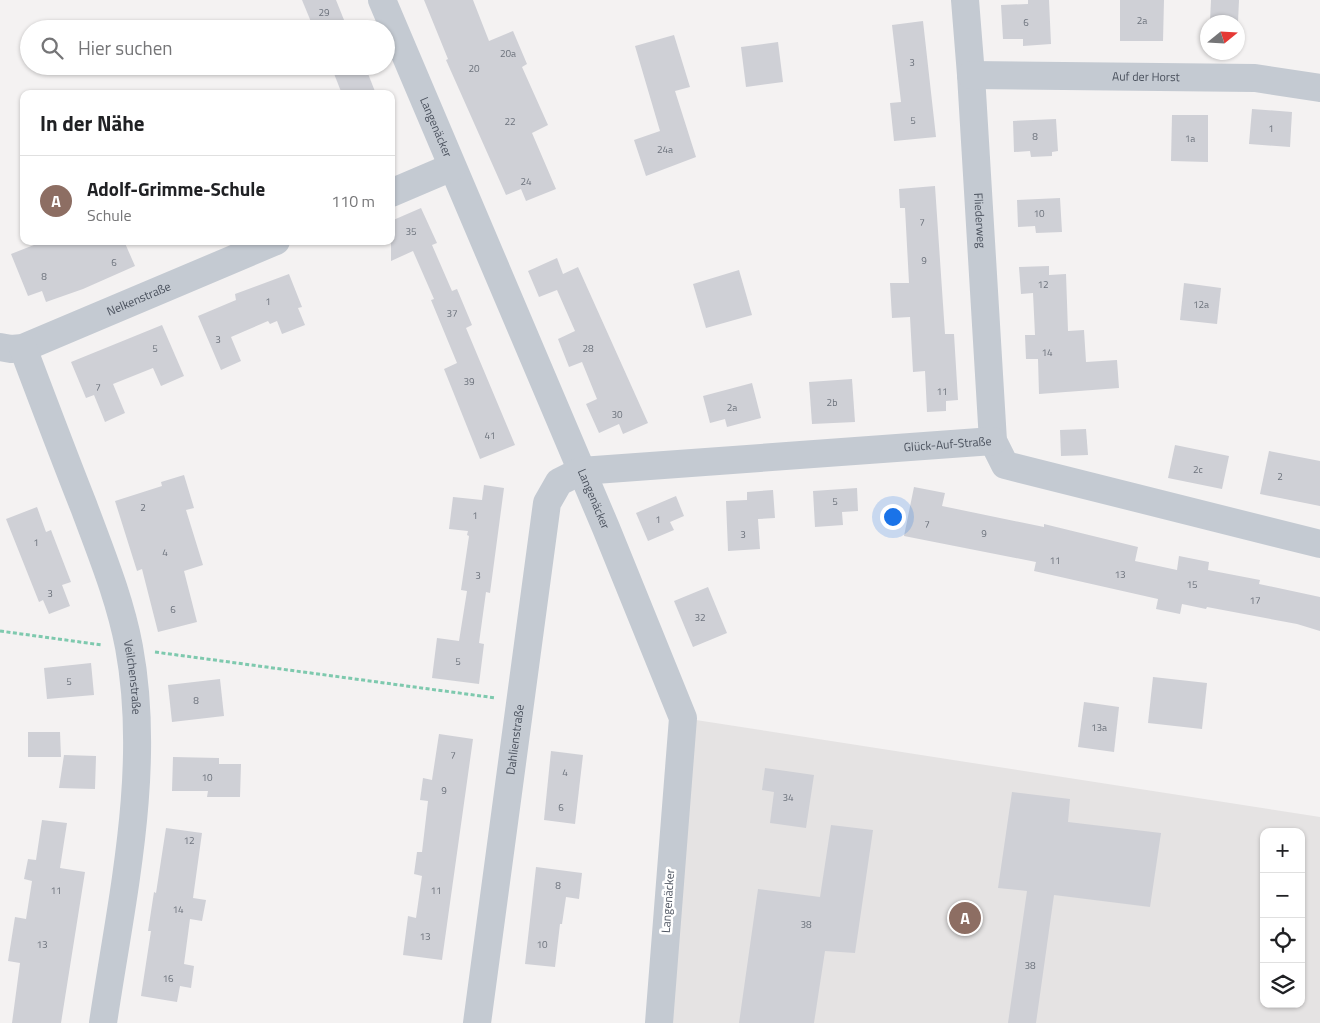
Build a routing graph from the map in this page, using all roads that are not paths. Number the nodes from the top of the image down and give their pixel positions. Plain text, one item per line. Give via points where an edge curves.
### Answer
1 (382, 0) edge
2 (965, 0) edge
3 (390, 20) edge
4 (395, 31) edge
5 (971, 75) junction
6 (1320, 88) edge
7 (452, 167) junction
8 (395, 191) edge
9 (266, 245) edge
10 (11, 347) edge
11 (993, 441) junction
12 (581, 471) junction
13 (1320, 544) edge
14 (103, 1023) edge
15 (477, 1023) edge
16 (659, 1023) edge

1 - 3 street, Langenäcker
2 - 5 street, Fliederweg
4 - 7 street, Langenäcker
5 - 6 street, Auf der Horst via 1255,78
5 - 11 street, Fliederweg
7 - 8 street
7 - 12 street, Langenäcker
9 - 10 street, Nelkenstraße
10 - 14 street, Veilchenstraße via 102,555 130,649 137,732 136,795
11 - 12 street, Glück-Auf-Straße
11 - 13 street, Glück-Auf-Straße via 1005,465
12 - 15 street, Dahlienstraße via 559,482 547,502
12 - 16 street, Langenäcker via 682,718

